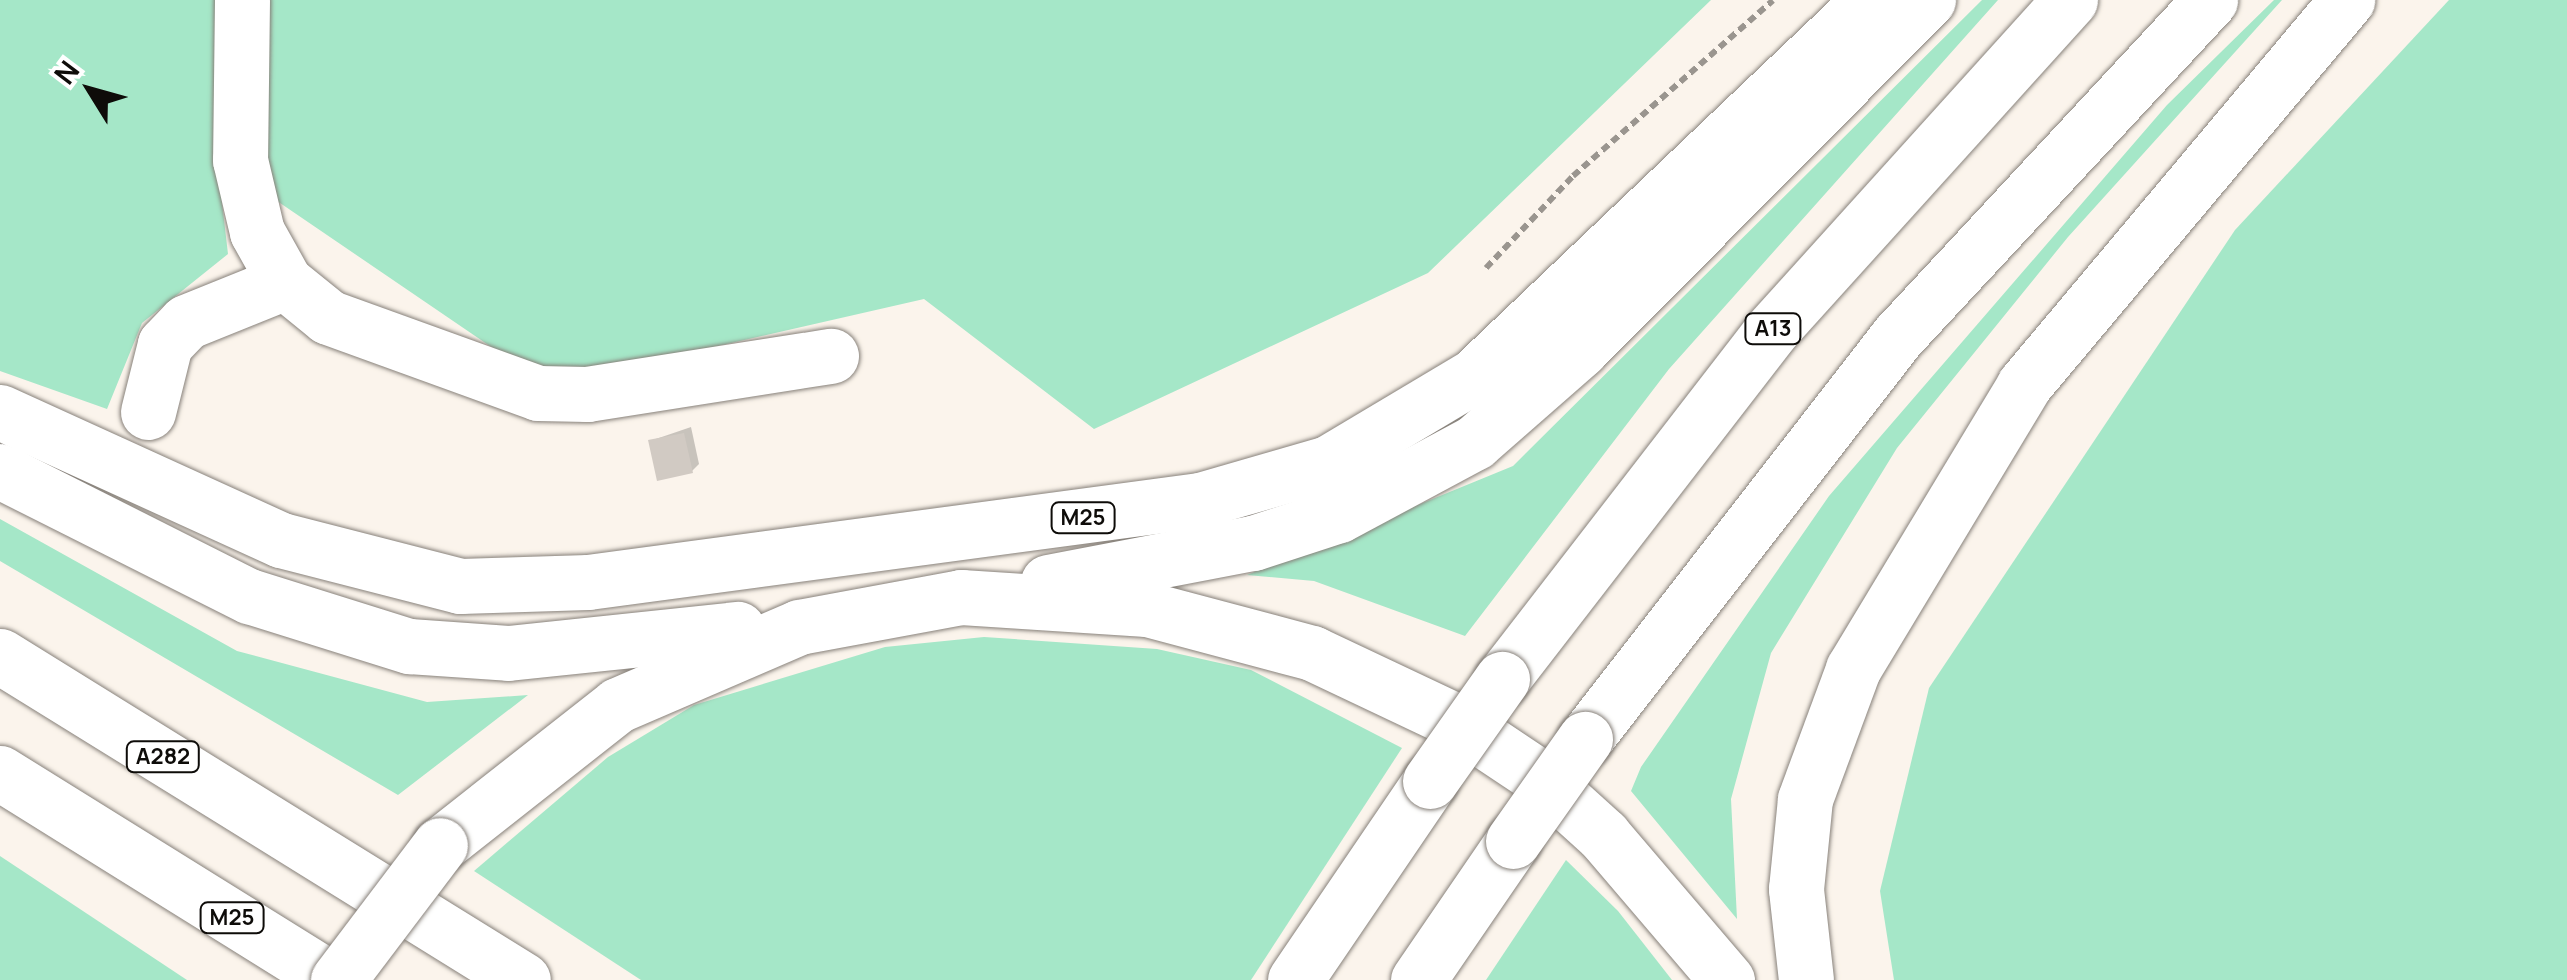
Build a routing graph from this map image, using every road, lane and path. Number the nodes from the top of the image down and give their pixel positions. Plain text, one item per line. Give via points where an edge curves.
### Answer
1 (242, 0) edge
2 (1773, 0) edge
3 (1870, 0) edge
4 (1928, 0) edge
5 (2070, 0) edge
6 (2210, 0) edge
7 (2348, 0) edge
8 (1486, 268) dead end
9 (285, 282) junction
10 (831, 356) dead end
11 (0, 412) edge
12 (148, 412) dead end
13 (0, 471) edge
14 (961, 597) junction
15 (875, 612) junction
16 (0, 656) edge
17 (0, 774) edge
18 (335, 980) edge
19 (522, 980) edge
20 (1295, 980) edge
21 (1418, 980) edge
22 (1727, 980) edge
23 (1806, 980) edge

1 - 9 main road via 240,160 256,232
2 - 8 path via 1573,176
3 - 11 main road, M25 via 1474,376 1328,463 1200,500 588,582 460,586 281,540
4 - 14 main road via 1580,350 1416,479 1252,543
5 - 20 main road, A13, bridge via 1769,333 1502,680
6 - 21 main road, bridge via 1897,337 1585,740
7 - 23 main road via 2024,386 1853,669 1805,799 1796,889
9 - 10 main road via 328,317 384,344 538,393
9 - 12 main road via 186,322 165,344
13 - 15 main road via 249,596 410,646 582,650
14 - 15 main road
14 - 22 main road via 1147,608 1242,630 1390,686 1538,776 1644,877
15 - 18 main road, bridge via 746,646 618,705 440,845
16 - 19 main road, A282
17 - 18 main road, M25

